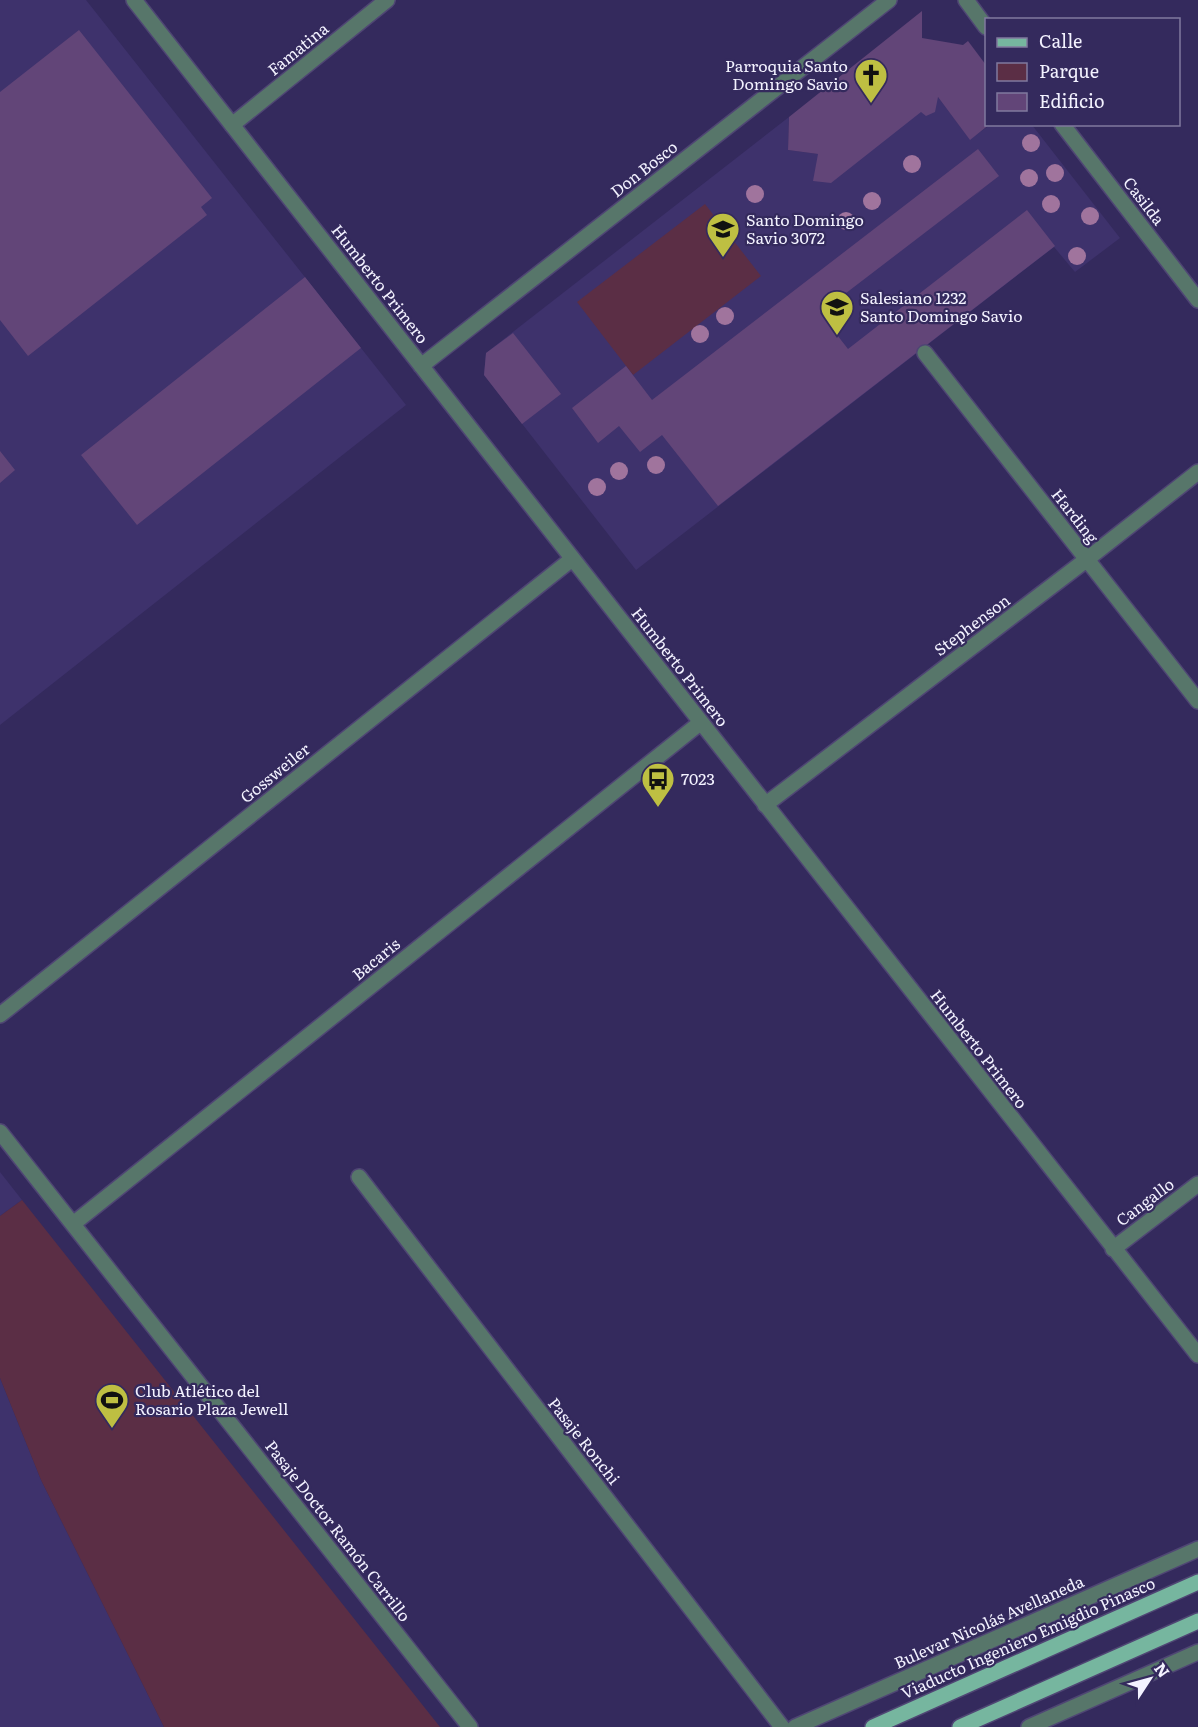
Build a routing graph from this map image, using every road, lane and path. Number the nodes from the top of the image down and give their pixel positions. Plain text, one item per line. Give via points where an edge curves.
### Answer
1 (134, 0) edge
2 (387, 0) edge
3 (889, 0) edge
4 (966, 0) edge
5 (985, 24) edge
6 (232, 125) junction
7 (1064, 126) edge
8 (1198, 300) edge
9 (925, 354) dead end
10 (421, 366) junction
11 (1198, 472) edge
12 (572, 559) junction
13 (1086, 560) junction
14 (1198, 701) edge
15 (700, 723) junction
16 (765, 805) junction
17 (0, 1015) edge
18 (0, 1132) edge
19 (359, 1177) dead end
20 (1198, 1184) edge
21 (73, 1224) junction
22 (1113, 1249) junction
23 (1198, 1355) edge
24 (1198, 1549) edge
25 (1198, 1582) edge
26 (1198, 1621) edge
27 (1198, 1652) edge
28 (470, 1727) edge
29 (782, 1727) edge
30 (795, 1727) edge
31 (873, 1727) edge
32 (960, 1727) edge
33 (1029, 1727) edge

1 - 6 street, Humberto Primero
2 - 6 street, Famatina
3 - 10 street, Don Bosco
4 - 5 street
6 - 10 street, Humberto Primero
7 - 8 street, Casilda
9 - 13 street, Harding
10 - 12 street, Humberto Primero
11 - 13 street, Stephenson
12 - 15 street, Humberto Primero
12 - 17 street, Gossweiler
13 - 14 street, Harding
13 - 16 street, Stephenson
15 - 16 street, Humberto Primero
15 - 21 street, Bacaris
16 - 22 street, Humberto Primero
18 - 21 street, Pasaje Doctor Ramón Carrillo
19 - 29 street, Pasaje Ronchi
20 - 22 street, Cangallo
21 - 28 street, Pasaje Doctor Ramón Carrillo
22 - 23 street, Humberto Primero
24 - 30 street, Bulevar Nicolás Avellaneda
25 - 31 main road, Viaducto Ingeniero Emigdio Pinasco
26 - 32 main road
27 - 33 street

